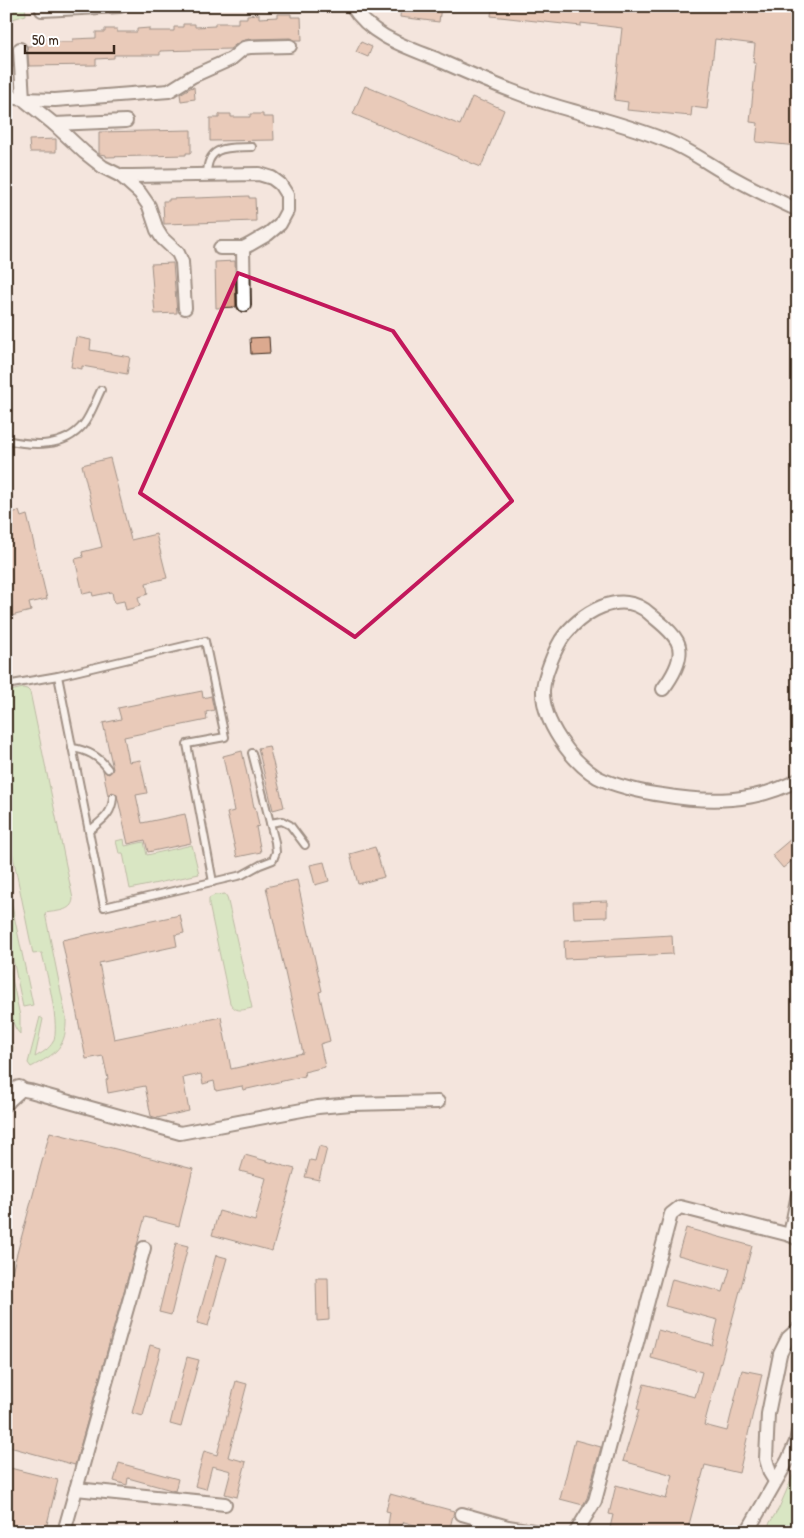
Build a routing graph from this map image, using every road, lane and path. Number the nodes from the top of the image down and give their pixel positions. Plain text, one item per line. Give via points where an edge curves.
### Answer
1 (120, 6) edge
2 (352, 6) edge
3 (42, 10) dead end
4 (290, 46) dead end
5 (20, 48) dead end
6 (6, 96) edge
7 (23, 99) junction
8 (126, 120) dead end
9 (54, 124) junction
10 (252, 147) dead end
11 (207, 175) junction
12 (121, 176) junction
13 (798, 210) edge
14 (220, 248) dead end
15 (243, 248) junction
16 (244, 305) dead end
17 (185, 308) dead end
18 (101, 390) dead end
19 (6, 440) edge
20 (6, 669) edge
21 (58, 676) junction
22 (8, 684) edge
23 (663, 689) dead end
24 (72, 748) junction
25 (252, 753) dead end
26 (108, 769) dead end
27 (798, 780) edge
28 (113, 797) dead end
29 (270, 823) junction
30 (89, 831) junction
31 (305, 846) dead end
32 (213, 882) junction
33 (19, 1089) joint
34 (6, 1102) edge
35 (438, 1102) dead end
36 (798, 1194) edge
37 (794, 1237) edge
38 (144, 1248) dead end
39 (798, 1329) edge
40 (798, 1358) edge
41 (798, 1394) edge
42 (798, 1432) edge
43 (775, 1482) junction
44 (76, 1489) junction
45 (225, 1504) dead end
46 (462, 1514) dead end
47 (64, 1532) edge
48 (539, 1532) edge
49 (576, 1532) edge
50 (747, 1532) edge

1 - 3 street
2 - 13 street via 372,30 400,44 539,101 670,142 749,187
4 - 7 street via 244,48 231,59 169,91 55,100
5 - 7 street
6 - 7 street
7 - 9 street
8 - 9 street
9 - 12 street via 84,152
10 - 11 lane via 218,150 207,164
11 - 12 street
11 - 15 street via 259,174 272,178 287,195 287,211 280,224
12 - 17 street via 149,206 157,230 178,253 182,262
14 - 15 street
15 - 16 street
18 - 19 lane via 84,424 69,437 36,444
20 - 22 lane
21 - 22 lane
21 - 24 lane
21 - 32 lane via 205,641 225,737 187,744
23 - 27 street via 676,668 677,641 646,609 621,602 593,612 566,634 544,681 544,705 564,746 587,769 608,782 685,799 728,801 770,792
24 - 26 lane via 90,752
24 - 30 lane
25 - 29 lane
28 - 30 lane via 111,810
29 - 31 lane via 282,821 290,825
29 - 32 lane via 276,852 273,860 242,875
30 - 32 lane via 104,907
33 - 34 street
33 - 35 street via 180,1133 318,1107
36 - 37 street
37 - 49 street via 680,1207 671,1214 595,1501
38 - 44 street
39 - 43 street via 788,1338 780,1354 768,1414 766,1458
40 - 41 street
42 - 43 street via 788,1460
43 - 50 street
44 - 45 street
44 - 47 street
46 - 48 street

